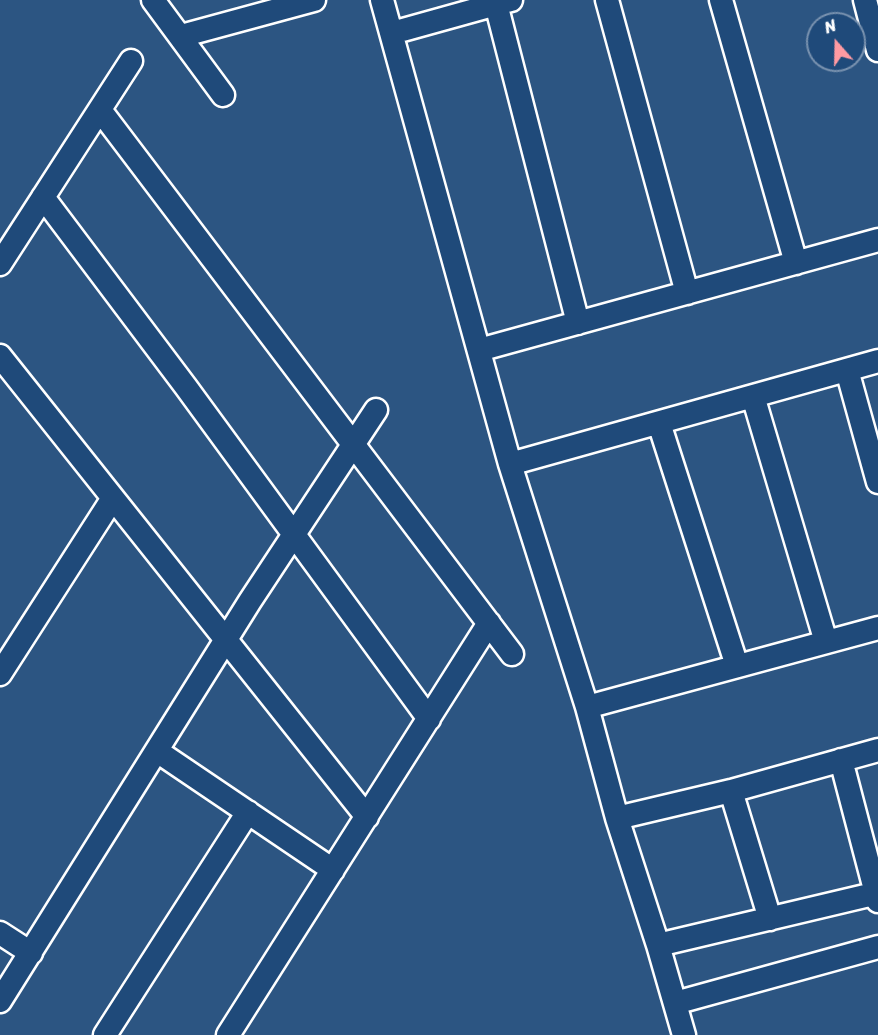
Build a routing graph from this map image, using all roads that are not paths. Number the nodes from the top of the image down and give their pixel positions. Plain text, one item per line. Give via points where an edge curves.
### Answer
1 (153, 0) edge
2 (314, 0) edge
3 (382, 0) edge
4 (607, 0) edge
5 (721, 0) edge
6 (501, 1) edge
7 (871, 8) edge
8 (392, 33) junction
9 (181, 36) junction
10 (878, 50) edge
11 (131, 61) dead end
12 (223, 95) dead end
13 (100, 110) junction
14 (44, 197) junction
15 (878, 240) edge
16 (796, 263) junction
17 (0, 264) edge
18 (687, 293) junction
19 (578, 323) junction
20 (479, 350) junction
21 (0, 356) edge
22 (878, 362) edge
23 (847, 370) junction
24 (753, 396) junction
25 (376, 410) dead end
26 (659, 423) junction
27 (353, 444) junction
28 (510, 464) junction
29 (878, 482) edge
30 (113, 498) junction
31 (294, 534) junction
32 (489, 623) junction
33 (878, 628) edge
34 (226, 639) junction
35 (826, 642) junction
36 (512, 654) dead end
37 (736, 666) junction
38 (0, 674) edge
39 (586, 707) junction
40 (429, 718) junction
41 (878, 750) edge
42 (157, 751) junction
43 (841, 760) junction
44 (731, 791) junction
45 (248, 812) junction
46 (367, 817) junction
47 (617, 818) junction
48 (333, 870) junction
49 (877, 896) edge
50 (770, 919) junction
51 (0, 933) edge
52 (658, 945) junction
53 (878, 947) edge
54 (30, 953) junction
55 (0, 1001) edge
56 (675, 1004) junction
57 (105, 1035) edge
58 (228, 1035) edge
59 (684, 1035) edge

1 - 9 street
2 - 9 street
3 - 8 street
4 - 18 street
5 - 16 street
6 - 8 street
6 - 19 street
7 - 10 street
8 - 20 street
9 - 12 street
11 - 13 street
13 - 14 street
13 - 27 street
14 - 17 street
14 - 31 street
15 - 16 street
16 - 18 street
18 - 19 street
19 - 20 street
20 - 28 street
21 - 30 street
22 - 23 street
23 - 24 street
23 - 29 street
24 - 26 street
24 - 35 street
25 - 27 street
26 - 28 street
26 - 37 street
27 - 31 street
27 - 32 street
28 - 39 street
30 - 34 street
30 - 38 street
31 - 34 street
31 - 40 street
32 - 36 street
32 - 40 street
33 - 35 street
34 - 42 street
34 - 46 street
35 - 37 street
37 - 39 street
39 - 47 street
40 - 46 street
41 - 43 street
42 - 45 street
42 - 54 street
43 - 44 street
43 - 49 street
44 - 47 street
44 - 50 street
45 - 48 street
45 - 57 street
46 - 48 street
47 - 52 street
48 - 58 street
49 - 50 street
50 - 52 street
51 - 54 street
52 - 56 street
53 - 56 street
54 - 55 street
56 - 59 street

